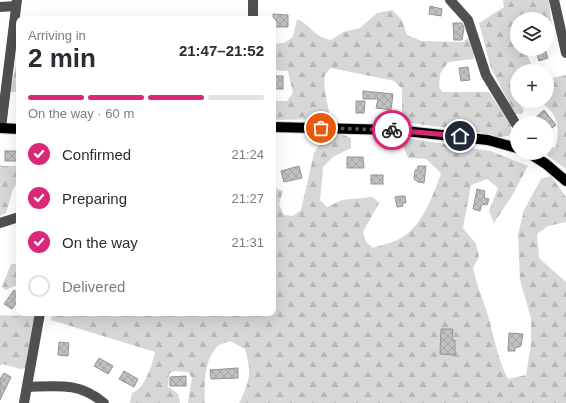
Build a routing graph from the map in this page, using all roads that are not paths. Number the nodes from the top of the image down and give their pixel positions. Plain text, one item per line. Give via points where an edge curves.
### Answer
1 (254, 0) edge
2 (450, 0) edge
3 (554, 0) edge
4 (17, 3) edge
5 (0, 7) edge
6 (17, 16) edge
7 (254, 16) edge
8 (16, 43) edge
9 (566, 53) edge
10 (511, 116) edge
11 (276, 127) edge
12 (1, 128) edge
13 (16, 129) edge
14 (510, 146) edge
15 (540, 160) edge
16 (566, 181) edge
17 (16, 218) edge
18 (0, 223) edge
19 (39, 316) edge
20 (27, 387) junction
21 (24, 403) edge
22 (104, 403) edge

1 - 7 street
2 - 10 street via 468,20 486,75
3 - 9 street
4 - 5 street
4 - 6 street
8 - 12 street
11 - 14 main road via 396,130 488,140
12 - 13 main road
15 - 16 main road
17 - 18 street
19 - 20 street
20 - 21 street
20 - 22 street via 79,387

